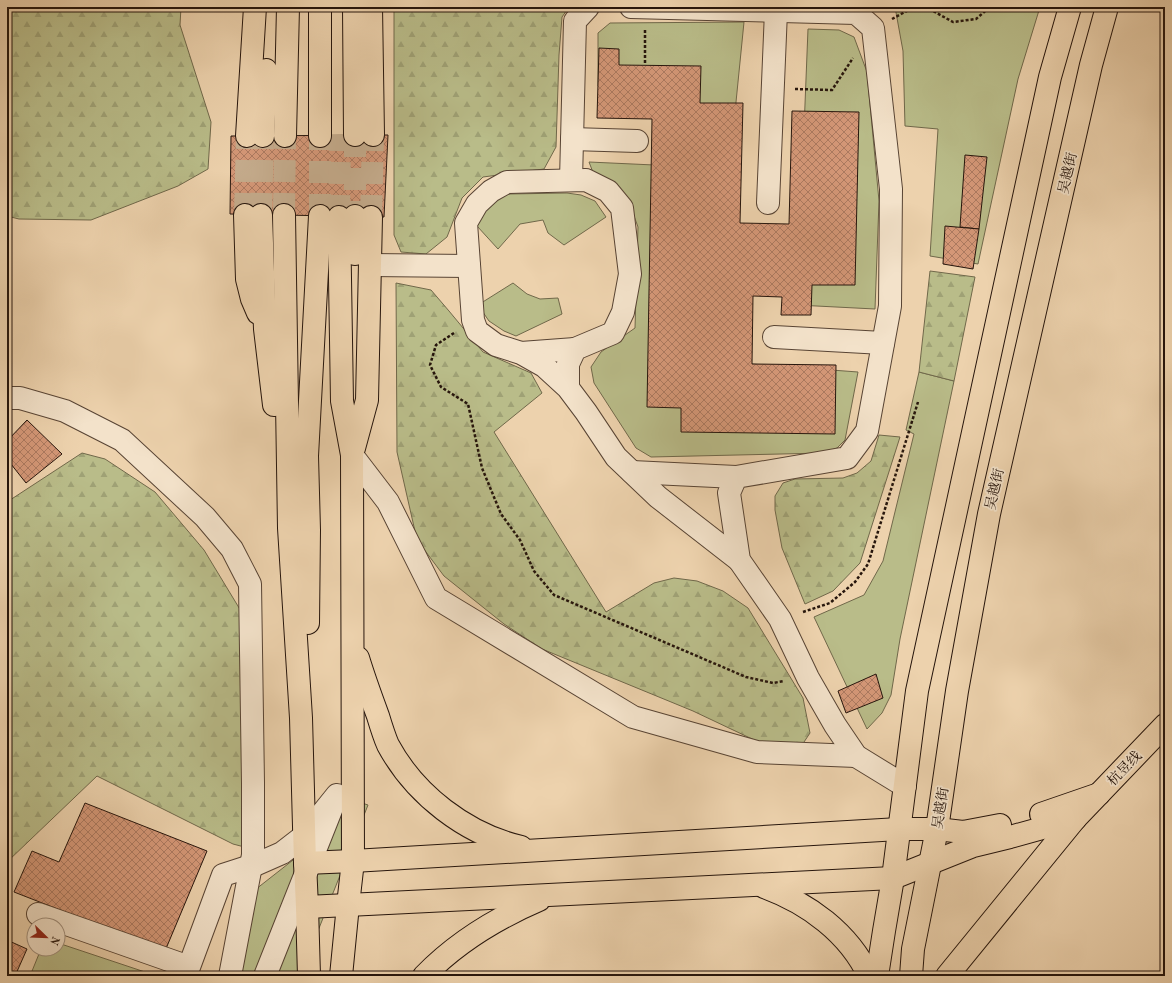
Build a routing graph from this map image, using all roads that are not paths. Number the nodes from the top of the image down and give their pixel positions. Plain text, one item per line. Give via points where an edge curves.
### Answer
1 (255, 7) edge
2 (270, 7) edge
3 (288, 7) edge
4 (305, 7) edge
5 (320, 7) edge
6 (341, 7) edge
7 (354, 7) edge
8 (371, 7) edge
9 (588, 7) edge
10 (632, 7) edge
11 (645, 7) edge
12 (1070, 7) edge
13 (1108, 7) edge
14 (709, 8) edge
15 (857, 10) edge
16 (776, 11) junction
17 (284, 136) tunnel mouth
18 (339, 136) junction
19 (572, 139) junction
20 (637, 141) dead end
21 (571, 180) junction
22 (768, 203) dead end
23 (253, 214) tunnel mouth
24 (284, 215) tunnel mouth
25 (338, 216) junction
26 (370, 265) junction
27 (469, 266) junction
28 (774, 337) dead end
29 (883, 343) junction
30 (575, 349) junction
31 (521, 353) junction
32 (568, 388) junction
33 (7, 398) edge
34 (352, 455) junction
35 (632, 472) junction
36 (732, 485) junction
37 (289, 528) junction
38 (739, 560) junction
39 (352, 642) junction
40 (1165, 726) edge
41 (856, 756) junction
42 (906, 786) junction
43 (1099, 794) junction
44 (1075, 819) junction
45 (899, 829) junction
46 (937, 829) junction
47 (535, 850) junction
48 (353, 861) junction
49 (305, 863) junction
50 (930, 863) junction
51 (893, 878) junction
52 (758, 885) junction
53 (552, 895) junction
54 (348, 905) junction
55 (307, 907) junction
56 (38, 914) dead end
57 (230, 976) edge
58 (265, 976) edge
59 (309, 976) edge
60 (341, 976) edge
61 (424, 976) edge
62 (869, 976) edge
63 (877, 976) edge
64 (911, 976) edge
65 (947, 976) edge

1 - 2 main road via 255,136
3 - 17 main road
4 - 18 main road
5 - 18 main road
6 - 18 main road
7 - 18 main road
8 - 18 main road
9 - 19 street via 575,21
10 - 11 street
11 - 14 street
12 - 42 main road via 1050,77 917,691
13 - 46 main road, 吴越街 via 1091,66 989,514 957,691
14 - 16 street
15 - 16 street
15 - 29 street via 873,28 891,189 890,306
16 - 22 street
19 - 20 street
19 - 21 street
21 - 27 street via 508,182 491,192 477,204 466,222
21 - 30 street via 586,180 608,191 622,208 630,274 623,312 613,333
23 - 37 main road
24 - 37 main road
25 - 26 main road
25 - 34 main road via 342,401
25 - 49 main road via 308,456
26 - 27 street
26 - 34 main road via 367,400
27 - 31 street via 473,320 477,331 496,345
28 - 29 street
29 - 36 street via 867,431 847,458
30 - 31 street
30 - 32 street via 568,364
31 - 32 street via 544,366
32 - 35 street via 616,457
33 - 57 street via 20,398 66,411 122,440 206,517 232,549 250,584 253,855
34 - 39 main road
34 - 41 street via 388,502 436,598 633,717 757,752
35 - 36 street
35 - 38 street via 658,497
36 - 38 street
37 - 49 main road via 301,718
38 - 41 street via 780,619 808,678
39 - 47 main road via 388,744 412,779 441,808 462,823 492,838
39 - 48 main road
40 - 43 main road, 杭昱线
41 - 42 street
42 - 45 main road
43 - 44 main road, 杭昱线
43 - 46 main road via 1025,820 963,832
44 - 50 main road via 973,846
44 - 65 main road, 杭昱线
45 - 46 main road
45 - 47 main road
45 - 51 main road
46 - 50 main road, 吴越街
47 - 48 main road
48 - 49 main road
48 - 54 main road
49 - 55 main road
50 - 51 main road
50 - 64 main road, 吴越街 via 913,949
51 - 52 main road
51 - 63 main road
52 - 53 main road
52 - 62 main road via 793,899 824,920 854,952
53 - 54 main road
53 - 61 main road via 505,916 474,934
54 - 55 main road
54 - 60 main road
55 - 59 main road
56 - 58 street via 189,967 223,875 282,853 304,836 337,795

